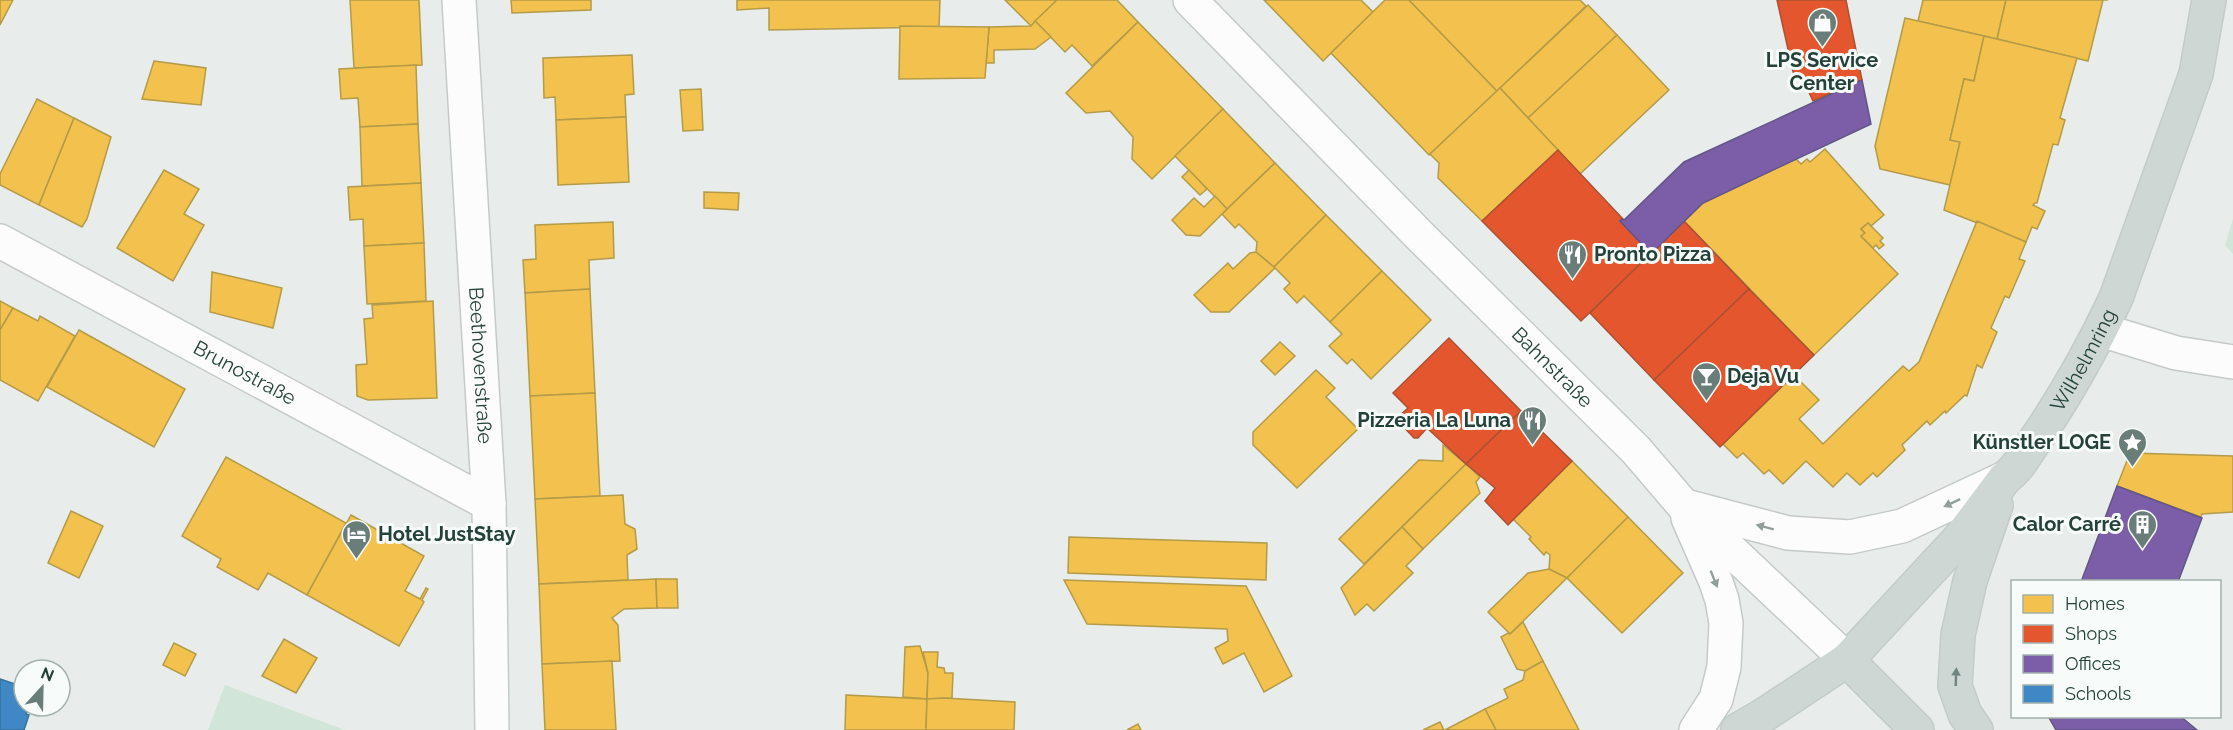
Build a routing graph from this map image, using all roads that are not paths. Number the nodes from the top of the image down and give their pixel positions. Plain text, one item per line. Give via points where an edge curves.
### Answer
1 (459, 0) edge
2 (1190, 0) edge
3 (2209, 0) edge
4 (0, 241) edge
5 (2101, 330) junction
6 (2233, 362) edge
7 (2005, 478) junction
8 (489, 504) junction
9 (1683, 505) junction
10 (1847, 660) junction
11 (492, 730) edge
12 (1696, 730) edge
13 (1738, 730) edge
14 (1917, 730) edge
15 (1976, 730) edge

1 - 8 street, Beethovenstraße
2 - 9 street, Bahnstraße via 1636,450
3 - 5 main road, Wilhelmring via 2196,74
4 - 8 street, Brunostraße
5 - 6 street via 2176,352
5 - 7 main road, Wilhelmring via 2043,429
7 -> 9 street via 1902,526 1850,537 1788,533
7 - 10 main road, Wilhelmring via 1960,538
15 -> 7 main road via 1965,714 1955,686 1958,635 1970,581
8 - 11 street, Beethovenstraße
9 - 10 street, Bahnstraße
9 -> 12 street via 1716,582 1726,623 1724,667 1716,699
10 - 13 main road, Wilhelmring
10 - 14 main road, Bahnstraße

